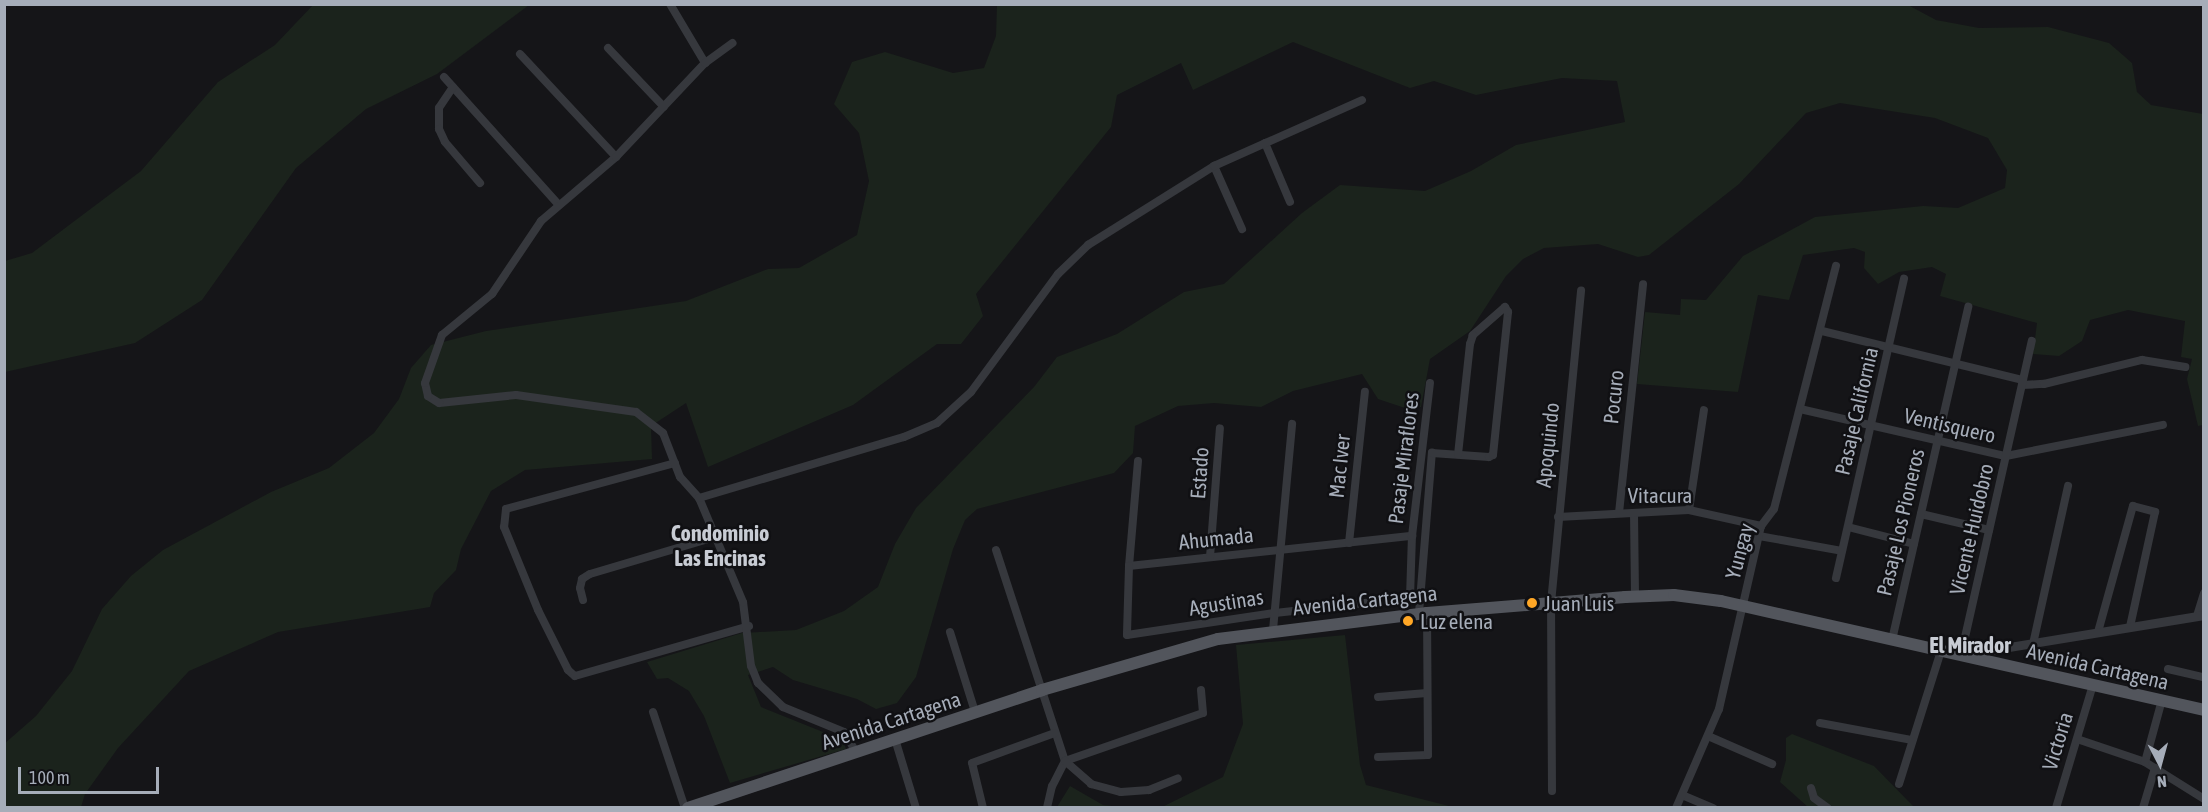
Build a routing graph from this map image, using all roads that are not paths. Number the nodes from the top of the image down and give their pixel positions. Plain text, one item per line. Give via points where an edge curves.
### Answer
1 (670, 4) edge
2 (733, 43) dead end
3 (608, 48) dead end
4 (520, 54) dead end
5 (705, 63) junction
6 (444, 77) dead end
7 (453, 87) junction
8 (1362, 100) dead end
9 (664, 107) junction
10 (1265, 143) junction
11 (616, 157) junction
12 (1214, 166) junction
13 (480, 183) dead end
14 (1290, 202) dead end
15 (559, 206) junction
16 (1242, 229) dead end
17 (1836, 266) dead end
18 (1904, 279) dead end
19 (1643, 284) dead end
20 (1581, 290) dead end
21 (1968, 307) dead end
22 (1822, 331) junction
23 (2032, 341) dead end
24 (1888, 349) junction
25 (1955, 363) junction
26 (2185, 367) dead end
27 (2023, 382) junction
28 (1430, 383) dead end
29 (1365, 392) dead end
30 (1800, 409) junction
31 (1704, 410) dead end
32 (1292, 424) dead end
33 (2163, 425) dead end
34 (1871, 426) junction
35 (1220, 428) dead end
36 (1937, 441) junction
37 (1458, 454) junction
38 (2006, 456) junction
39 (1138, 461) dead end
40 (675, 463) junction
41 (2068, 486) dead end
42 (699, 498) junction
43 (1689, 510) junction
44 (1619, 513) junction
45 (1634, 513) junction
46 (1921, 514) junction
47 (1558, 517) junction
48 (1761, 526) junction
49 (1848, 527) junction
50 (1989, 530) junction
51 (718, 536) junction
52 (1412, 536) junction
53 (1758, 536) junction
54 (1349, 543) junction
55 (1914, 544) junction
56 (1280, 549) junction
57 (996, 550) dead end
58 (1842, 551) junction
59 (1210, 557) junction
60 (1129, 566) junction
61 (1836, 578) dead end
62 (2204, 593) edge
63 (1635, 596) junction
64 (583, 600) dead end
65 (1551, 603) junction
66 (1744, 606) junction
67 (1275, 613) junction
68 (1423, 613) junction
69 (2200, 616) edge
70 (749, 626) junction
71 (2130, 627) junction
72 (1273, 630) junction
73 (950, 632) dead end
74 (2098, 632) junction
75 (1892, 640) junction
76 (2033, 644) junction
77 (1941, 651) junction
78 (1960, 655) junction
79 (2168, 669) dead end
80 (2204, 677) edge
81 (2093, 685) junction
82 (1042, 690) junction
83 (1202, 690) dead end
84 (1427, 693) junction
85 (1378, 697) dead end
86 (2162, 700) junction
87 (2204, 710) edge
88 (653, 712) dead end
89 (975, 712) junction
90 (1820, 723) dead end
91 (1055, 732) junction
92 (1708, 736) junction
93 (895, 739) junction
94 (2078, 739) junction
95 (1912, 740) junction
96 (856, 752) junction
97 (1378, 757) dead end
98 (1065, 761) junction
99 (2145, 762) junction
100 (1772, 764) dead end
101 (2155, 768) junction
102 (1178, 778) dead end
103 (1899, 784) dead end
104 (1811, 788) dead end
105 (1552, 791) dead end
106 (1682, 795) junction
107 (2204, 799) edge
108 (686, 807) edge
109 (916, 807) edge
110 (983, 807) edge
111 (1047, 807) edge
112 (1676, 807) edge
113 (1713, 807) edge
114 (1828, 807) edge
115 (2056, 807) edge
116 (2143, 807) edge

1 - 5 street
2 - 5 street
3 - 9 street
4 - 11 street
5 - 9 street
6 - 7 street
7 - 13 street via 439,108 439,129 445,142
7 - 15 street
8 - 10 street
9 - 11 street
10 - 12 street
10 - 14 street
11 - 15 street
12 - 16 street
12 - 42 street via 1129,216 1072,258 971,392 937,423 904,437
15 - 40 street via 529,236 492,294 441,335 424,383 426,392 439,403 516,395 627,410 657,426
17 - 22 street, Yungay
18 - 24 street, Pasaje California
19 - 44 street, Pocuro
20 - 47 street, Apoquindo
21 - 25 street, Pasaje Los Pioneros
22 - 24 street
22 - 30 street, Yungay
23 - 27 street, Vicente Huidobro
24 - 25 street
24 - 34 street, Pasaje California
25 - 27 street
25 - 36 street, Pasaje Los Pioneros
26 - 27 street via 2142,360 2065,380
27 - 38 street, Vicente Huidobro
28 - 52 street, Pasaje Miraflores
29 - 54 street, Mac Iver
30 - 34 street, Ventisquero
30 - 48 street, Yungay via 1774,509
31 - 43 street
32 - 56 street
33 - 38 street, Ventisquero
34 - 36 street, Ventisquero
34 - 49 street, Pasaje California
35 - 59 street, Estado
36 - 38 street, Ventisquero
36 - 46 street, Pasaje Los Pioneros
37 - 37 street via 1489,457 1495,451 1508,312 1504,307 1473,335 1470,344
37 - 68 street via 1432,453
38 - 50 street, Vicente Huidobro
39 - 60 street
40 - 42 street via 683,483
40 - 70 street via 506,508 504,527 538,610 568,670 575,676
41 - 76 street
42 - 51 street
43 - 45 street, Vitacura
43 - 48 street, Vitacura
44 - 45 street, Vitacura
44 - 47 street, Vitacura
45 - 63 street
46 - 50 street
46 - 55 street, Pasaje Los Pioneros
47 - 65 street, Apoquindo
48 - 53 street, Yungay
49 - 55 street
49 - 58 street, Pasaje California
50 - 78 street, Vicente Huidobro
51 - 64 street via 590,574 580,588
51 - 70 street
52 - 54 street, Ahumada
52 - 67 street, Agustinas via 1410,598
53 - 58 street
53 - 66 street, Yungay
54 - 56 street, Ahumada
55 - 75 street, Pasaje Los Pioneros
56 - 59 street, Ahumada
56 - 67 street
57 - 82 street
58 - 61 street, Pasaje California
59 - 60 street, Ahumada
60 - 67 street, Agustinas via 1127,635
62 - 69 street
63 - 65 main road, Avenida Cartagena
63 - 66 main road, Avenida Cartagena via 1682,596
65 - 68 main road, Avenida Cartagena
65 - 105 street, Apoquindo
66 - 75 main road, Avenida Cartagena
66 - 92 street, Yungay via 1719,709
67 - 72 street
68 - 72 main road, Avenida Cartagena
68 - 84 street
69 - 71 street
70 - 96 street via 751,666 762,690 783,707 839,729 852,741
71 - 74 street
71 - 74 street via 2155,512 2133,506
72 - 82 main road, Avenida Cartagena via 1184,647
73 - 89 street
74 - 76 street
75 - 77 main road, Avenida Cartagena
76 - 78 street
77 - 78 main road, Avenida Cartagena
77 - 95 street
78 - 81 main road, Avenida Cartagena
79 - 80 street
81 - 86 main road, Avenida Cartagena
81 - 94 street, Victoria
82 - 89 main road, Avenida Cartagena
82 - 91 street
83 - 98 street via 1203,713
84 - 85 street
84 - 97 street via 1428,755
86 - 87 main road, Avenida Cartagena
86 - 99 street
88 - 108 street
89 - 93 main road, Avenida Cartagena
90 - 95 street
91 - 98 street
91 - 110 street via 972,764
92 - 100 street
92 - 106 street, Yungay
93 - 96 main road, Avenida Cartagena
93 - 109 street
94 - 99 street
94 - 115 street, Victoria
95 - 103 street
96 - 108 main road, Avenida Cartagena
98 - 102 street via 1091,784 1121,792 1149,790
98 - 111 street
99 - 101 street
101 - 107 street
101 - 116 street
104 - 114 street via 1814,798
106 - 112 street, Yungay
106 - 113 street

